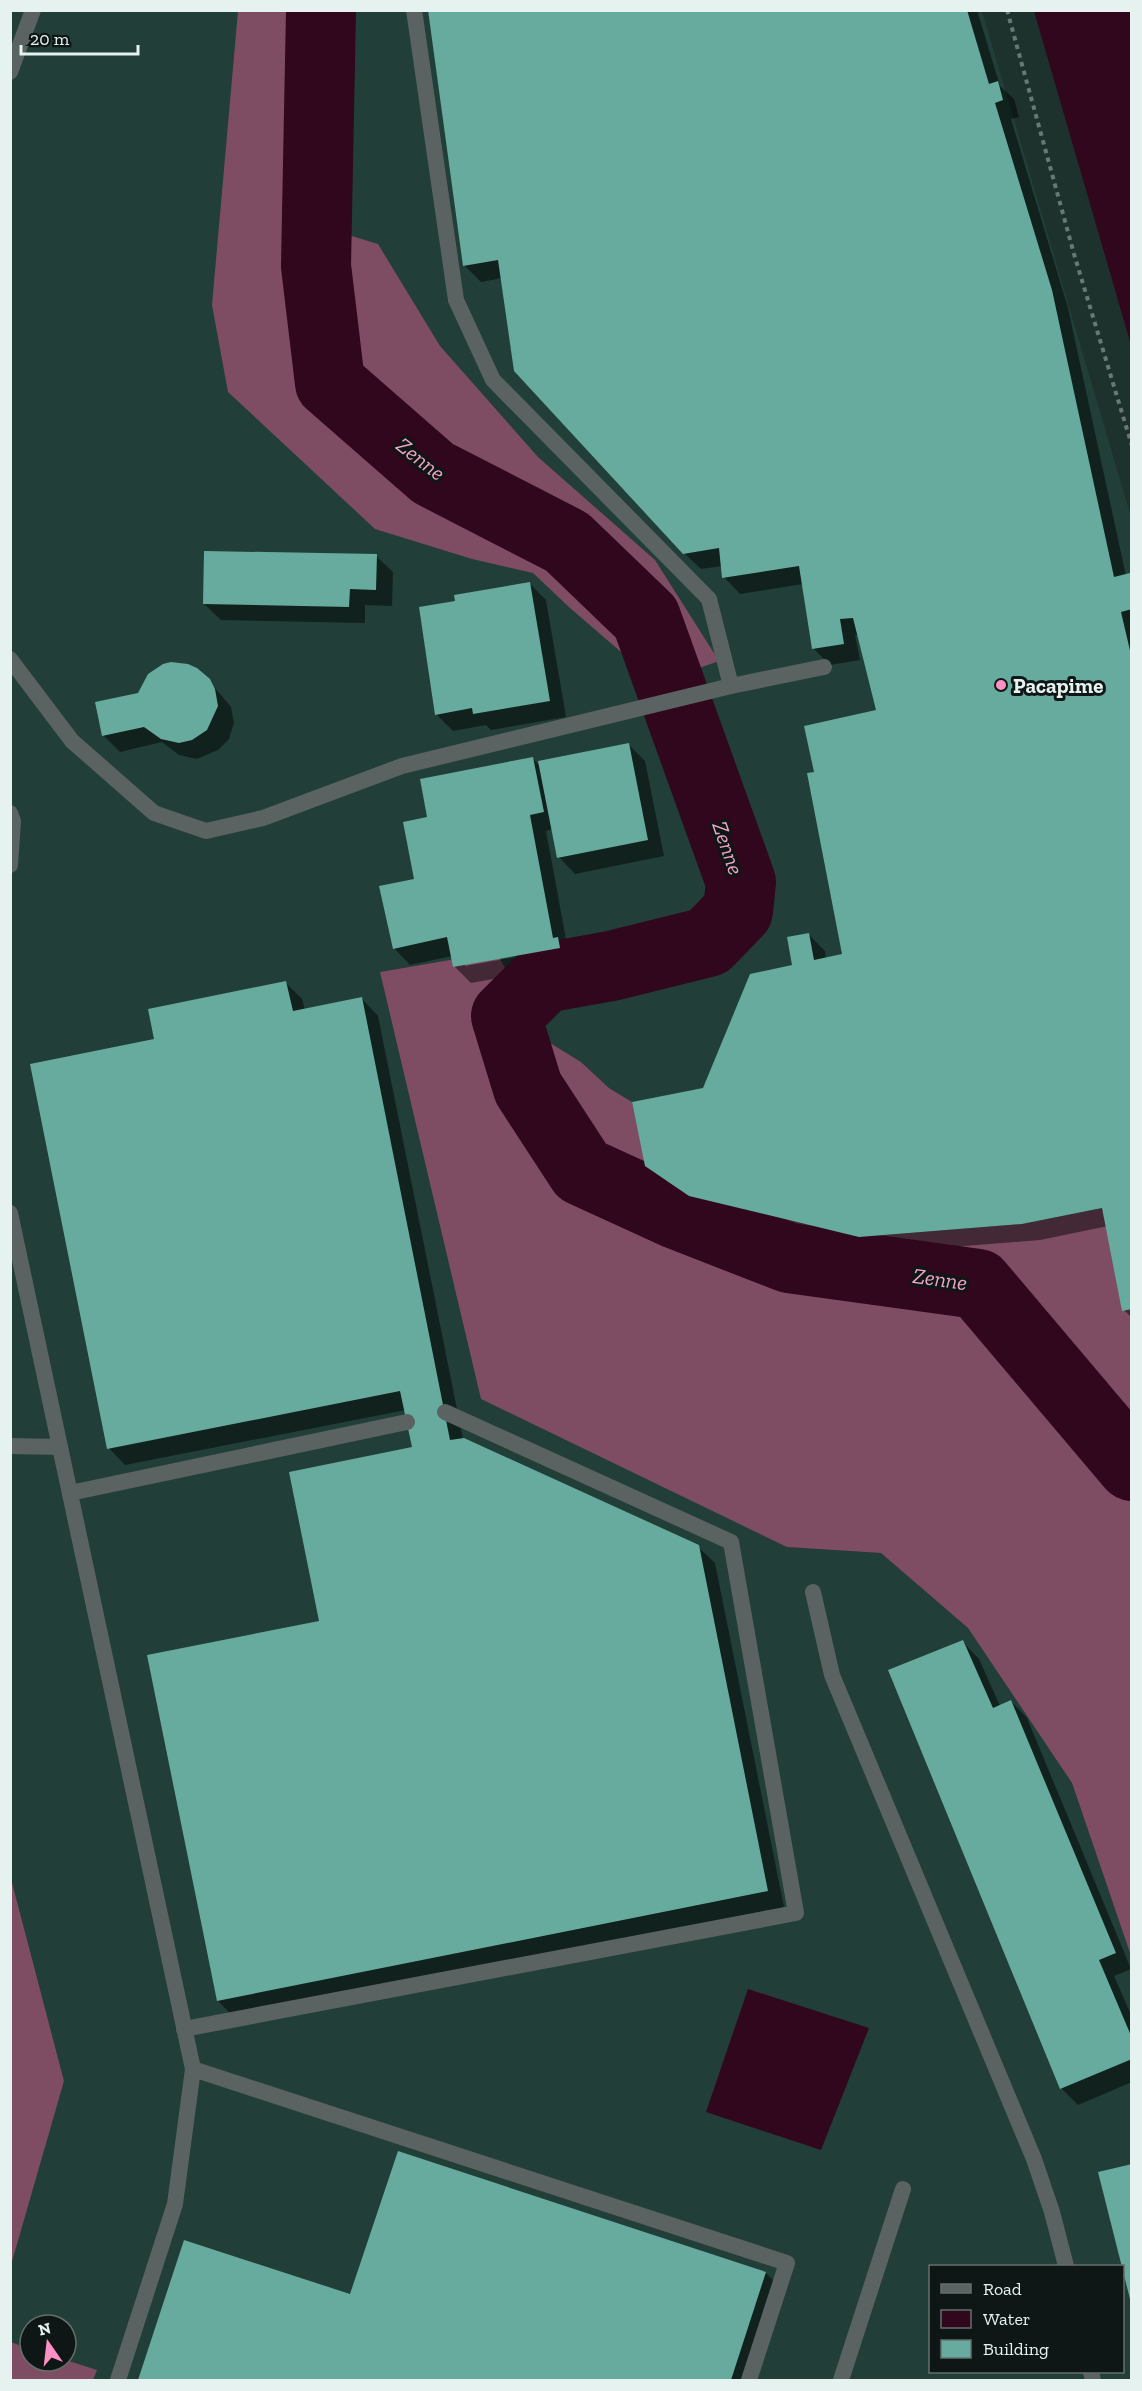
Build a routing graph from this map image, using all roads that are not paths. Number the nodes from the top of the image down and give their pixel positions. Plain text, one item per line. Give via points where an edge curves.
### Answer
1 (33, 10) edge
2 (414, 10) edge
3 (10, 72) edge
4 (10, 659) edge
5 (824, 667) dead end
6 (731, 686) junction
7 (10, 813) edge
8 (10, 865) edge
9 (10, 1213) edge
10 (445, 1412) dead end
11 (407, 1422) dead end
12 (10, 1446) edge
13 (60, 1447) junction
14 (70, 1493) junction
15 (813, 1592) dead end
16 (184, 2029) junction
17 (193, 2069) junction
18 (903, 2189) dead end
19 (1066, 2265) edge
20 (118, 2380) edge
21 (749, 2380) edge
22 (841, 2380) edge

1 - 3 street
2 - 6 street via 456,300 493,380 708,599
4 - 6 street via 72,741 153,813 206,831 263,818 402,766
5 - 6 street
7 - 8 street
9 - 13 street
10 - 16 street via 731,1542 796,1913
11 - 14 street
12 - 13 street
13 - 14 street
14 - 16 street
15 - 19 street via 832,1675 1034,2159
16 - 17 street
17 - 20 street via 175,2204
17 - 21 street via 787,2263
18 - 22 street

